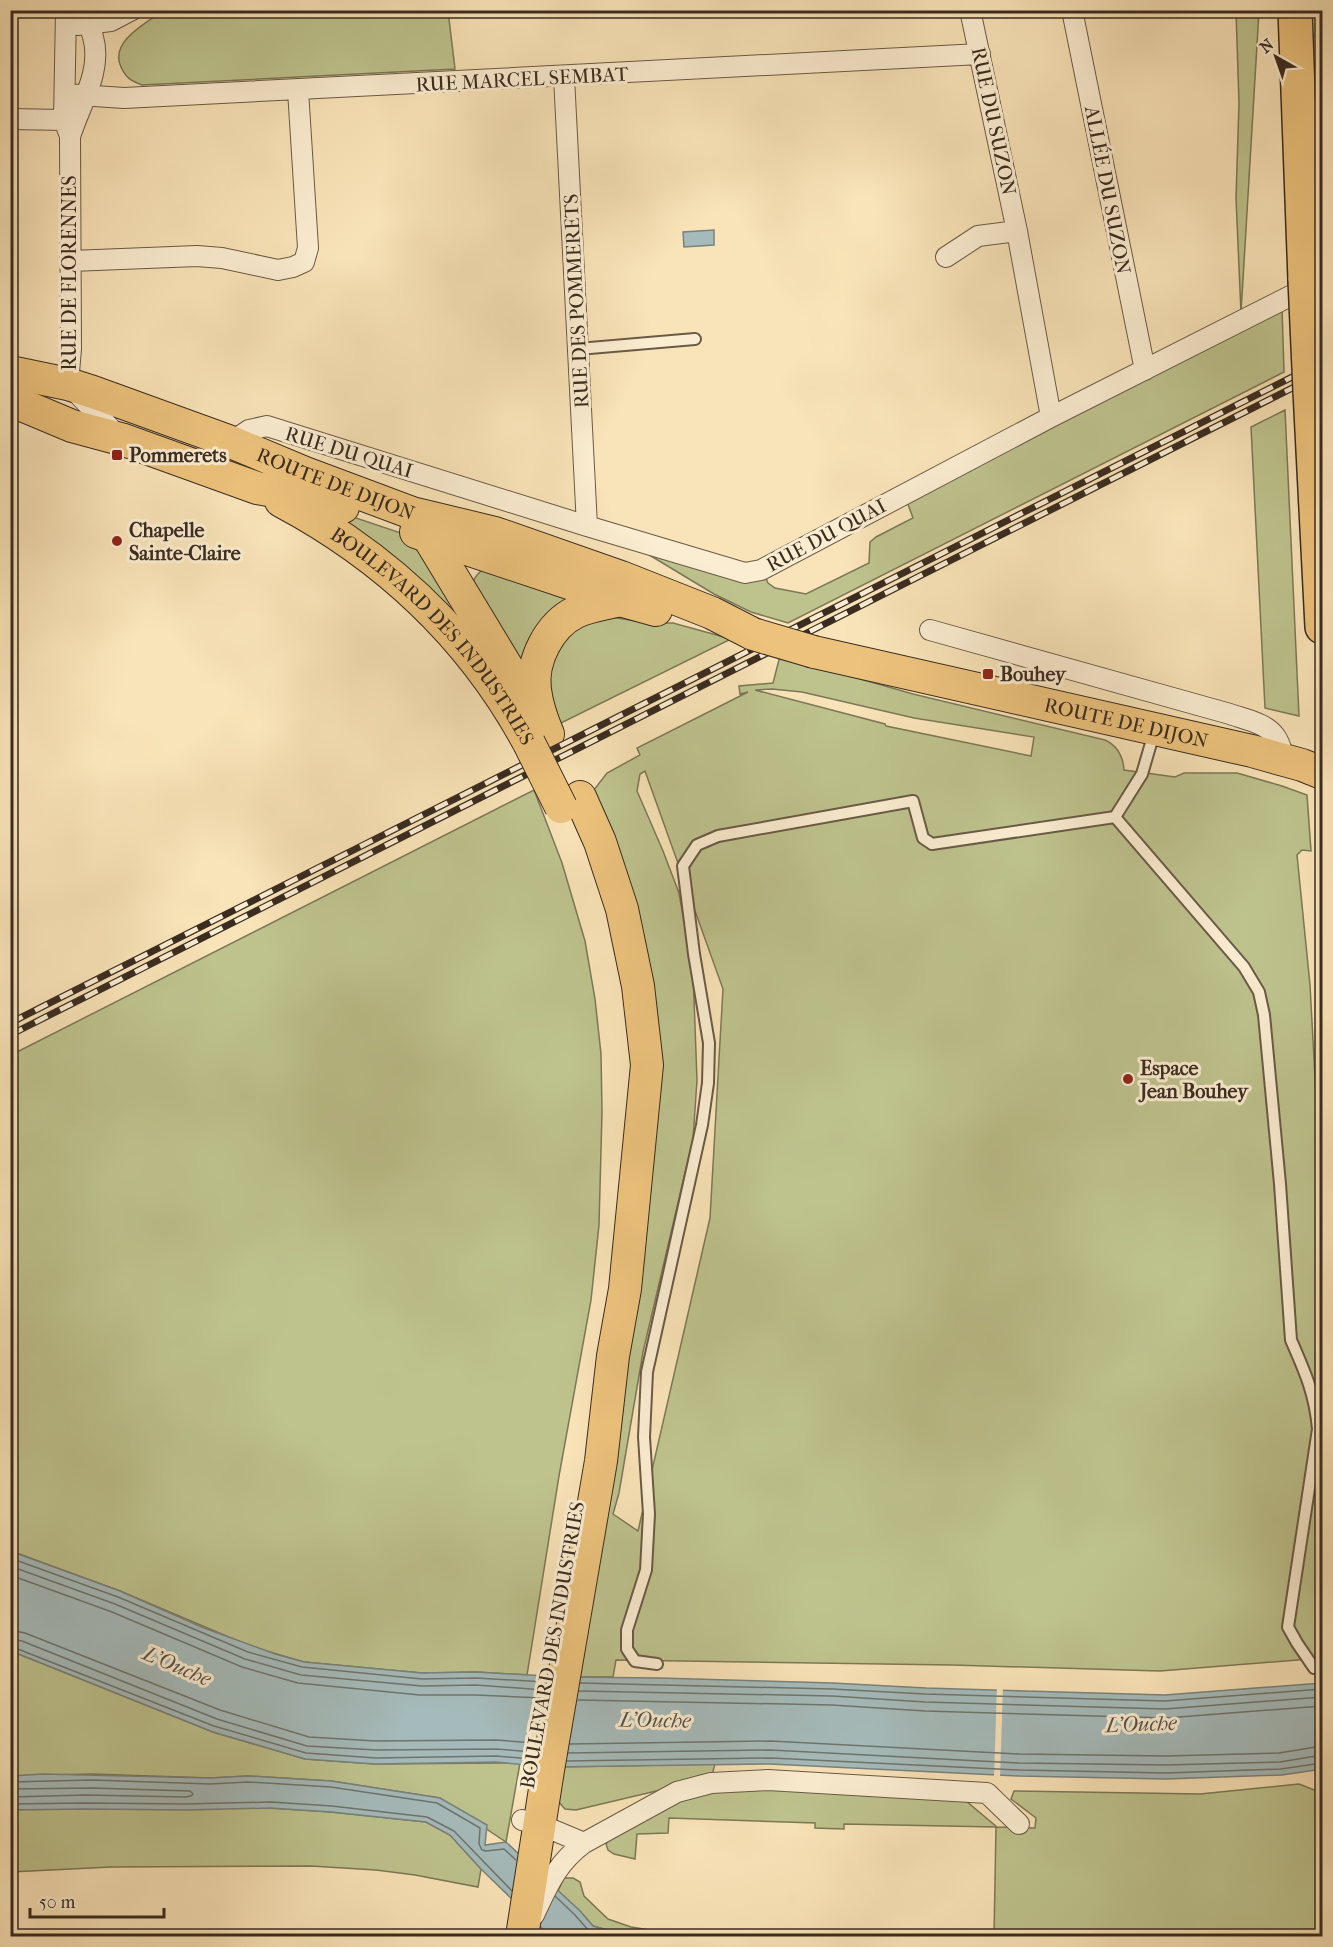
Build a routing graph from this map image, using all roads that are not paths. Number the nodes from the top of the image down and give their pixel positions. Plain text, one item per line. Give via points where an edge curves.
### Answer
1 (132, 10) edge
2 (970, 10) edge
3 (1072, 10) edge
4 (1295, 10) edge
5 (86, 17) edge
6 (66, 19) edge
7 (980, 54) junction
8 (564, 77) junction
9 (298, 90) junction
10 (65, 94) junction
11 (87, 96) junction
12 (10, 119) edge
13 (70, 126) junction
14 (1017, 231) junction
15 (946, 256) dead end
16 (71, 261) junction
17 (1314, 280) edge
18 (695, 339) dead end
19 (578, 349) junction
20 (1145, 370) junction
21 (10, 372) edge
22 (68, 384) junction
23 (10, 399) edge
24 (1051, 417) junction
25 (124, 440) junction
26 (231, 442) junction
27 (257, 488) junction
28 (420, 525) junction
29 (587, 526) junction
30 (538, 549) junction
31 (490, 556) junction
32 (461, 590) junction
33 (620, 600) junction
34 (1323, 627) edge
35 (930, 630) dead end
36 (753, 634) junction
37 (471, 654) junction
38 (1155, 730) junction
39 (538, 738) junction
40 (1284, 759) junction
41 (1323, 773) edge
42 (1115, 817) junction
43 (657, 1665) dead end
44 (1314, 1668) dead end
45 (531, 1822) junction
46 (1019, 1824) dead end
47 (584, 1843) junction
48 (516, 1926) edge

1 - 5 street via 111,21
2 - 7 street, RUE DU SUZON
3 - 20 street, ALLÉE DU SUZON
4 - 17 highway
5 - 6 street
5 - 11 street, RUE DE FLORENNES via 94,39 94,67
6 - 10 street, RUE DE FLORENNES
7 - 8 street, RUE MARCEL SEMBAT
7 - 14 street, RUE DU SUZON
8 - 9 street, RUE MARCEL SEMBAT
8 - 19 street, RUE DES POMMERETS
9 - 11 street, RUE MARCEL SEMBAT via 124,98
9 - 16 street via 308,248 303,262 278,270 196,256
10 - 11 street, RUE MARCEL SEMBAT
10 - 13 street, RUE DE FLORENNES
11 - 13 street, RUE DE FLORENNES
12 - 13 street
13 - 16 street, RUE DE FLORENNES
14 - 15 street via 978,236
14 - 24 street, RUE DU SUZON
16 - 22 street, RUE DE FLORENNES
17 - 20 street, RUE DU QUAI
17 - 34 highway, bridge via 1310,391
18 - 19 lane
19 - 29 street, RUE DES POMMERETS
20 - 24 street, RUE DU QUAI
21 - 22 main road, ROUTE DE DIJON
22 - 23 street, RUE DE FLORENNES via 35,397
22 - 25 street, ROUTE DE DIJON
22 - 26 main road, ROUTE DE DIJON
23 - 25 main road, ROUTE DE DIJON via 72,426
24 - 29 street, RUE DU QUAI via 761,570 745,573
25 - 27 main road, ROUTE DE DIJON
26 - 28 main road, ROUTE DE DIJON
26 - 29 street, RUE DU QUAI via 249,429 267,426
27 - 28 main road, ROUTE DE DIJON
27 - 37 main road, BOULEVARD DES INDUSTRIES via 352,543 434,613
28 - 30 main road, ROUTE DE DIJON via 495,533
28 - 31 main road, ROUTE DE DIJON
28 - 32 main road, BOULEVARD DES INDUSTRIES
30 - 31 main road, ROUTE DE DIJON
30 - 36 main road, ROUTE DE DIJON via 702,609
31 - 32 main road, ROUTE DE DIJON via 465,577
31 - 33 main road, ROUTE DE DIJON
32 - 37 main road via 461,616
32 - 39 main road, BOULEVARD DES INDUSTRIES
33 - 36 main road, ROUTE DE DIJON
33 - 39 main road, BOULEVARD DES INDUSTRIES via 575,613 553,629 536,669
35 - 40 street via 1230,714 1274,733
36 - 38 main road, ROUTE DE DIJON, bridge via 814,652
37 - 39 main road, BOULEVARD DES INDUSTRIES via 513,714
38 - 40 main road, ROUTE DE DIJON
38 - 42 lane via 1142,774
39 - 45 main road, BOULEVARD DES INDUSTRIES via 610,871 631,946 647,1065 625,1289 601,1461 557,1665
40 - 41 main road, ROUTE DE DIJON
42 - 43 lane via 932,844 923,838 913,801 718,836 697,845 682,866 709,1043 708,1083 647,1372 646,1570 627,1630 627,1649 635,1661
42 - 44 lane via 1244,967 1259,992 1271,1081 1291,1340 1316,1403 1318,1429 1288,1627
45 - 47 street
45 - 48 main road, BOULEVARD DES INDUSTRIES
46 - 47 street via 987,1793 768,1780 711,1783 677,1792
47 - 48 street via 555,1871

